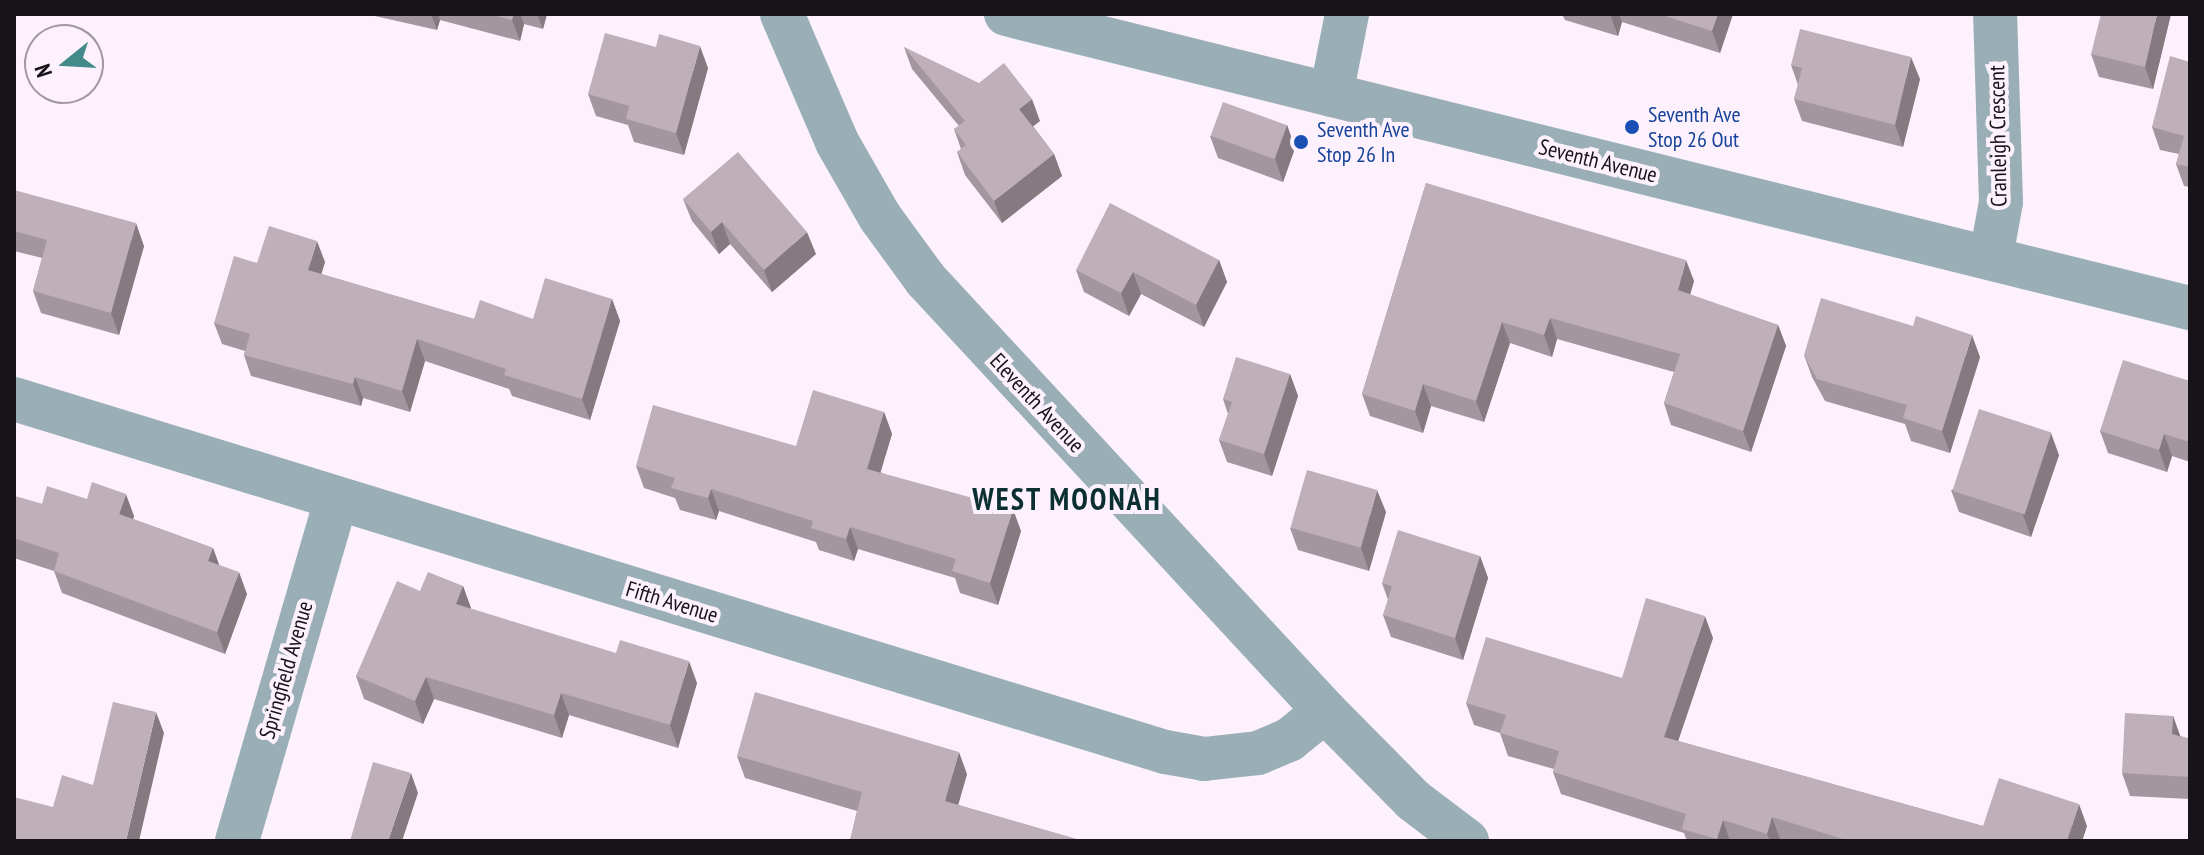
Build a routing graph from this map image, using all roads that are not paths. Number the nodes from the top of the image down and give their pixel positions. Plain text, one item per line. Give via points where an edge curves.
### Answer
1 (782, 14) edge
2 (1006, 14) edge
3 (1347, 14) edge
4 (1995, 14) edge
5 (1331, 95) junction
6 (1991, 257) junction
7 (2190, 308) edge
8 (14, 399) edge
9 (336, 500) junction
10 (1325, 711) junction
11 (237, 841) edge
12 (1467, 841) edge

1 - 10 street, Eleventh Avenue via 837,142 880,217 926,280
2 - 5 street, Seventh Avenue
3 - 5 street
4 - 6 street, Cranleigh Crescent via 2001,202
5 - 6 street, Seventh Avenue
6 - 7 street, Seventh Avenue
8 - 9 street, Fifth Avenue
9 - 10 street, Fifth Avenue via 1165,752 1204,759 1258,753 1289,740
9 - 11 street, Springfield Avenue
10 - 12 street, Eleventh Avenue via 1413,800

